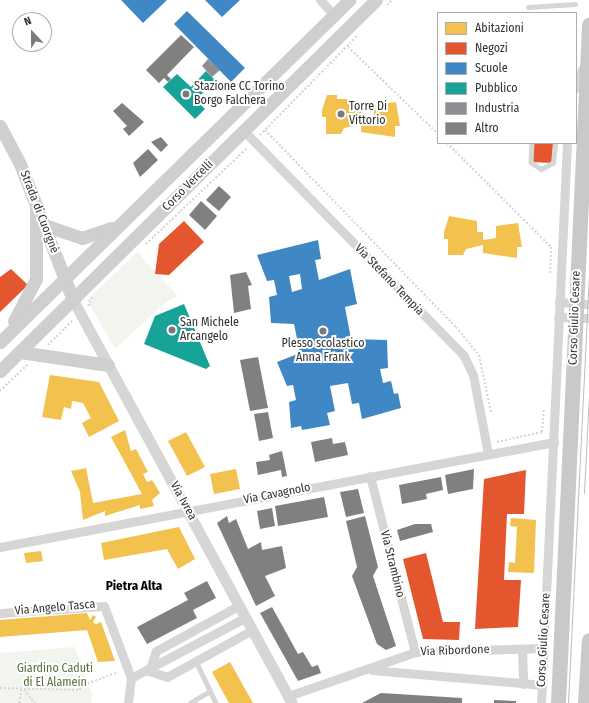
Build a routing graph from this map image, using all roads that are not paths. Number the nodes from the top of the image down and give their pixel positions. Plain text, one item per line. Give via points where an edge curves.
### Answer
1 (320, 0) edge
2 (349, 0) edge
3 (575, 4) dead end
4 (378, 5) edge
5 (528, 7) dead end
6 (334, 15) junction
7 (589, 25) edge
8 (586, 59) junction
9 (577, 85) edge
10 (0, 126) edge
11 (244, 131) junction
12 (532, 144) edge
13 (555, 144) edge
14 (567, 144) edge
15 (36, 204) junction
16 (121, 223) junction
17 (44, 225) junction
18 (64, 278) junction
19 (73, 300) junction
20 (559, 302) junction
21 (582, 310) edge
22 (558, 317) junction
23 (2, 340) edge
24 (20, 352) junction
25 (108, 365) junction
26 (0, 371) edge
27 (554, 442) junction
28 (488, 454) junction
29 (370, 476) junction
30 (189, 511) junction
31 (0, 547) edge
32 (547, 577) junction
33 (563, 577) junction
34 (238, 606) junction
35 (0, 613) edge
36 (245, 618) junction
37 (252, 630) junction
38 (589, 640) edge
39 (544, 648) junction
40 (522, 649) junction
41 (415, 652) junction
42 (196, 661) junction
43 (371, 670) junction
44 (149, 671) junction
45 (131, 678) junction
46 (523, 684) junction
47 (542, 685) junction
48 (210, 691) junction
49 (290, 700) edge
50 (128, 703) edge
51 (190, 703) edge
52 (216, 703) edge
53 (541, 703) edge
54 (558, 703) edge
55 (585, 703) edge

1 - 6 street
2 - 6 main road, Corso Vercelli
3 - 5 lane
4 - 11 main road, Corso Vercelli
6 - 16 main road, Corso Vercelli
7 - 8 main road, Corso Giulio Cesare
8 - 9 street, Corso Giulio Cesare
8 - 21 main road, Corso Giulio Cesare
10 - 15 main road, Strada di Cuorgnè
11 - 19 main road, Corso Vercelli
11 - 28 street, Via Stefano Tempia via 464,356 473,375
12 - 13 lane via 532,162 541,169 553,163
14 - 20 street, Corso Giulio Cesare
15 - 17 main road, Strada di Cuorgnè
15 - 23 main road via 36,279
16 - 17 main road via 82,238
16 - 18 main road, Corso Vercelli
17 - 18 main road, Strada di Cuorgnè
18 - 19 main road, Strada di Cuorgnè
18 - 23 main road, Corso Vercelli
19 - 24 main road, Corso Vercelli
19 - 25 street, Via Ivrea
20 - 21 street
20 - 22 street, Corso Giulio Cesare
21 - 22 street
21 - 33 main road, Corso Giulio Cesare
22 - 27 street, Corso Giulio Cesare
24 - 25 main road
24 - 26 main road, Corso Vercelli
25 - 30 street, Via Ivrea
27 - 28 street, Via Cavagnolo
27 - 32 street, Corso Giulio Cesare
28 - 29 street, Via Cavagnolo
29 - 30 street, Via Cavagnolo
29 - 41 street, Via Strambino
30 - 31 street, Via Cavagnolo
30 - 34 street, Via Ivrea
32 - 33 street, Corso Giulio Cesare
32 - 39 street, Corso Giulio Cesare
33 - 54 main road, Corso Giulio Cesare
34 - 36 street, Via Ivrea
34 - 44 street via 156,651
35 - 45 street, Via Angelo Tasca via 104,606
36 - 37 street, Via Ivrea
36 - 44 street
37 - 42 street
37 - 49 street, Via Ivrea
38 - 55 main road
39 - 40 street, Via Ribordone
39 - 47 street, Corso Giulio Cesare
40 - 41 street, Via Ribordone
40 - 46 street
41 - 43 street, Via Ribordone
42 - 44 street via 167,677
42 - 48 lane
43 - 46 street, Via Ribordone
43 - 49 street, Via Ribordone
44 - 45 street
45 - 50 street, Via Angelo Tasca
46 - 47 street, Via Ribordone
47 - 53 street, Corso Giulio Cesare
48 - 51 lane
48 - 52 lane

